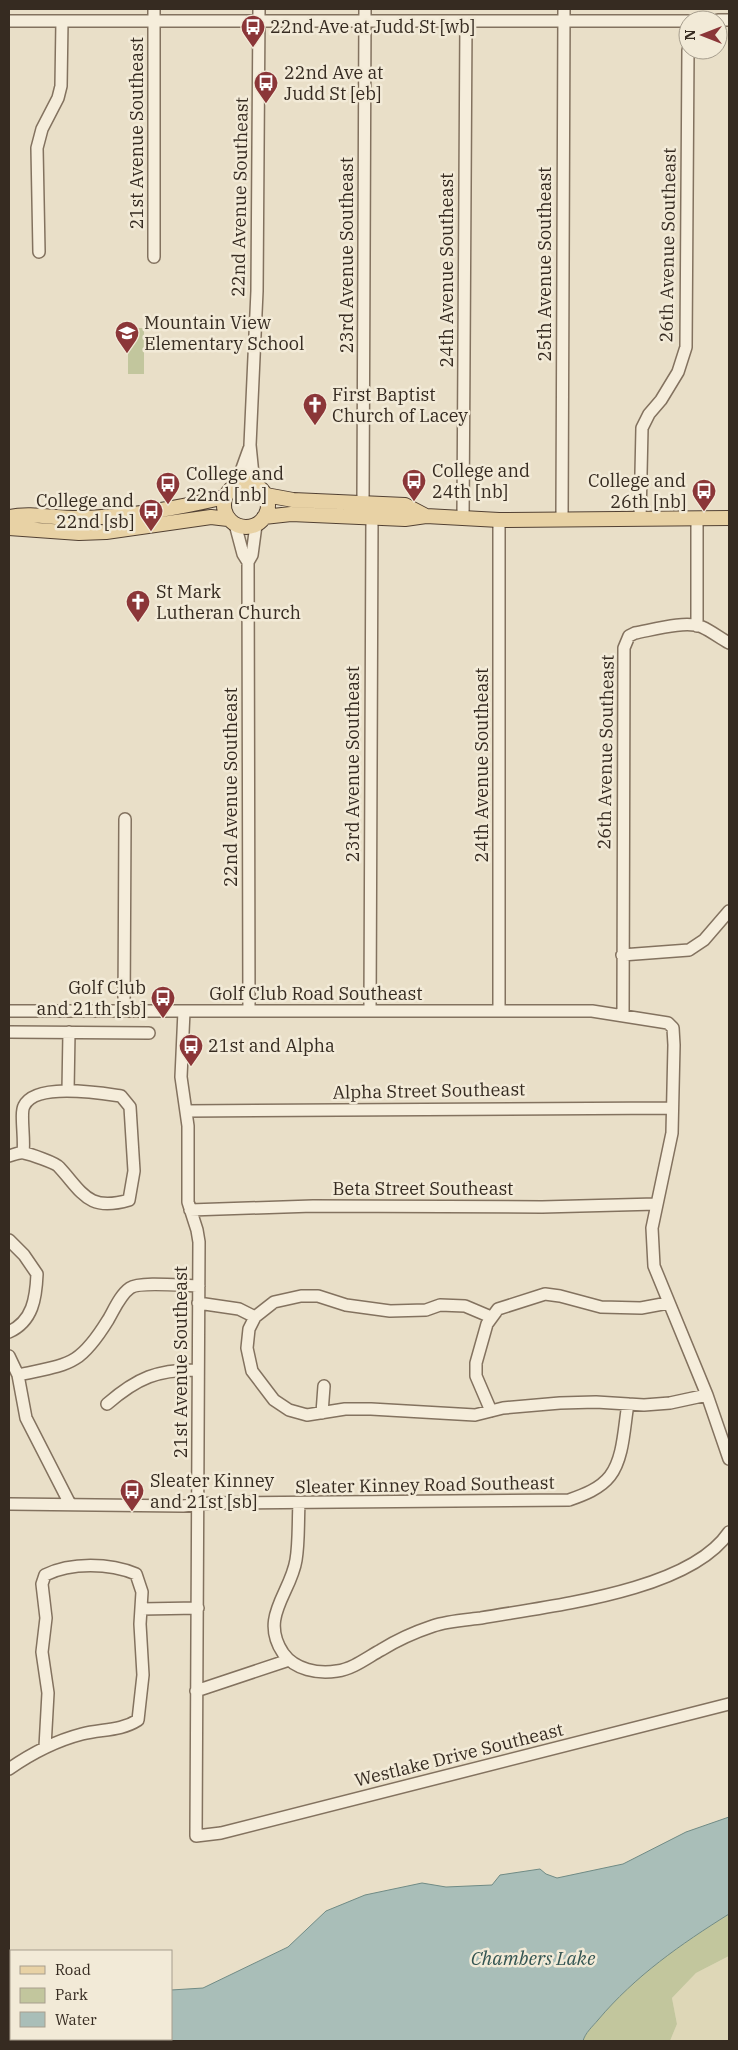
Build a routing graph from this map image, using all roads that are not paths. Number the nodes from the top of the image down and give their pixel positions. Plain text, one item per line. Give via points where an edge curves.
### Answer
1 (259, 9) edge
2 (365, 9) edge
3 (564, 9) edge
4 (154, 14) edge
5 (9, 21) edge
6 (62, 21) junction
7 (365, 21) junction
8 (466, 21) junction
9 (678, 21) edge
10 (259, 22) junction
11 (564, 22) junction
12 (688, 60) edge
13 (39, 252) dead end
14 (154, 257) dead end
15 (250, 445) junction
16 (254, 484) junction
17 (236, 485) junction
18 (266, 495) junction
19 (225, 497) junction
20 (363, 502) junction
21 (9, 516) edge
22 (372, 516) junction
23 (426, 516) junction
24 (463, 518) junction
25 (729, 518) edge
26 (562, 519) junction
27 (640, 519) junction
28 (697, 519) junction
29 (499, 520) junction
30 (260, 521) junction
31 (231, 522) junction
32 (9, 528) edge
33 (248, 562) junction
34 (697, 626) junction
35 (729, 643) edge
36 (125, 819) dead end
37 (729, 911) edge
38 (622, 955) junction
39 (9, 1011) edge
40 (124, 1011) junction
41 (184, 1011) junction
42 (249, 1011) junction
43 (370, 1011) junction
44 (499, 1011) junction
45 (623, 1015) junction
46 (9, 1032) edge
47 (69, 1032) junction
48 (149, 1033) dead end
49 (68, 1091) junction
50 (672, 1108) junction
51 (186, 1111) junction
52 (22, 1152) junction
53 (9, 1156) edge
54 (656, 1204) junction
55 (190, 1210) junction
56 (9, 1240) edge
57 (199, 1286) junction
58 (668, 1302) junction
59 (198, 1303) junction
60 (255, 1317) junction
61 (491, 1317) junction
62 (9, 1332) edge
63 (9, 1356) edge
64 (198, 1370) junction
65 (18, 1375) junction
66 (324, 1386) dead end
67 (706, 1395) junction
68 (107, 1404) dead end
69 (628, 1404) junction
70 (490, 1411) junction
71 (322, 1413) junction
72 (729, 1459) edge
73 (9, 1504) edge
74 (70, 1504) junction
75 (298, 1504) junction
76 (198, 1506) junction
77 (729, 1532) edge
78 (141, 1608) junction
79 (198, 1608) junction
80 (289, 1660) junction
81 (196, 1691) junction
82 (729, 1704) edge
83 (44, 1747) junction
84 (9, 1769) edge
85 (196, 1836) joint

1 - 10 street, 22nd Avenue Southeast
2 - 7 street, 23rd Avenue Southeast
3 - 11 street, 25th Avenue Southeast
4 - 6 street
4 - 10 street
4 - 14 street, 21st Avenue Southeast
5 - 6 street
6 - 13 street via 59,92 37,148
7 - 8 street
7 - 10 street
7 - 20 street, 23rd Avenue Southeast
8 - 11 street
8 - 24 street, 24th Avenue Southeast
9 - 11 street
10 - 15 street, 22nd Avenue Southeast via 256,291
11 - 26 street, 25th Avenue Southeast
12 - 27 street, 26th Avenue Southeast via 686,347 678,372 642,428
15 - 16 street, 22nd Avenue Southeast
15 - 17 street, 22nd Avenue Southeast
16 - 17 main road
16 - 18 main road
17 - 19 main road
18 - 20 main road via 293,500
18 - 30 main road via 267,510
19 - 21 main road via 162,510 80,519
19 - 31 main road via 224,509
20 - 23 main road via 405,505
22 - 23 main road via 405,519
22 - 30 main road via 291,514
22 - 43 street, 23rd Avenue Southeast
23 - 24 main road
24 - 29 main road
25 - 28 main road
26 - 27 main road
26 - 29 main road
27 - 28 main road
28 - 34 street
29 - 44 street, 24th Avenue Southeast
30 - 31 main road via 241,527
30 - 33 street, 22nd Avenue Southeast
31 - 32 main road via 210,517 79,533
31 - 33 street, 22nd Avenue Southeast
33 - 42 street, 22nd Avenue Southeast
34 - 35 street
34 - 38 street, 26th Avenue Southeast via 672,626 635,633 629,636 624,648
36 - 40 street
37 - 38 street via 704,940 689,950
38 - 45 street, 26th Avenue Southeast
39 - 40 street, Golf Club Road Southeast
40 - 41 street, Golf Club Road Southeast
41 - 42 street, Golf Club Road Southeast
41 - 51 street, 21st Avenue Southeast via 180,1077
42 - 43 street, Golf Club Road Southeast
43 - 44 street, Golf Club Road Southeast
44 - 45 street, Golf Club Road Southeast via 592,1011
45 - 50 street, Golf Club Road Southeast via 668,1023 672,1028
46 - 47 street
47 - 48 street
47 - 49 street
49 - 52 street via 51,1091 24,1104
49 - 52 street via 121,1096 130,1106 134,1171 129,1200 114,1204 92,1201 76,1189 58,1165
50 - 51 street, Alpha Street Southeast
50 - 54 street, Golf Club Road Southeast via 669,1152
51 - 55 street, 21st Avenue Southeast
52 - 53 street
54 - 55 street, Beta Street Southeast
54 - 58 street, Golf Club Road Southeast via 652,1246 654,1266
55 - 57 street, 21st Avenue Southeast via 197,1230
56 - 62 street via 37,1274 32,1310 23,1324
57 - 59 street, 21st Avenue Southeast
57 - 65 street via 130,1288 89,1348 76,1359 61,1366
58 - 61 street via 641,1308 601,1307 545,1294 498,1309
58 - 67 street, Golf Club Road Southeast
59 - 60 street via 239,1309
59 - 64 street, 21st Avenue Southeast
60 - 61 street via 274,1302 318,1296 346,1305 390,1311 426,1310 440,1305 465,1306
60 - 71 street via 249,1329 247,1358 260,1385 289,1410 308,1416
61 - 70 street via 476,1363 476,1376
63 - 65 street
64 - 68 street via 151,1374
64 - 76 street, 21st Avenue Southeast
65 - 74 street via 26,1418
66 - 71 street
67 - 69 street via 670,1403
67 - 72 street, Golf Club Road Southeast
69 - 70 street via 560,1403
69 - 75 street, Sleater Kinney Road Southeast via 618,1460 610,1477 592,1491 569,1500
70 - 71 street via 475,1415 371,1409
73 - 74 street, Sleater Kinney Road Southeast
74 - 76 street, Sleater Kinney Road Southeast
75 - 76 street, Sleater Kinney Road Southeast via 210,1503
75 - 80 street via 296,1562 275,1618 275,1632 282,1652
76 - 79 street, 21st Avenue Southeast
77 - 80 street via 714,1551 683,1570 613,1593 435,1625 339,1671 307,1670
78 - 79 street
78 - 83 street via 142,1675 138,1720 126,1728 82,1734
78 - 83 street via 142,1592 136,1574 121,1568 90,1566 45,1575 42,1584 46,1618 42,1652 48,1693
79 - 81 street, 21st Avenue Southeast
80 - 81 street
81 - 85 street, 21st Avenue Southeast
82 - 85 street, Westlake Drive Southeast via 231,1831
83 - 84 street

